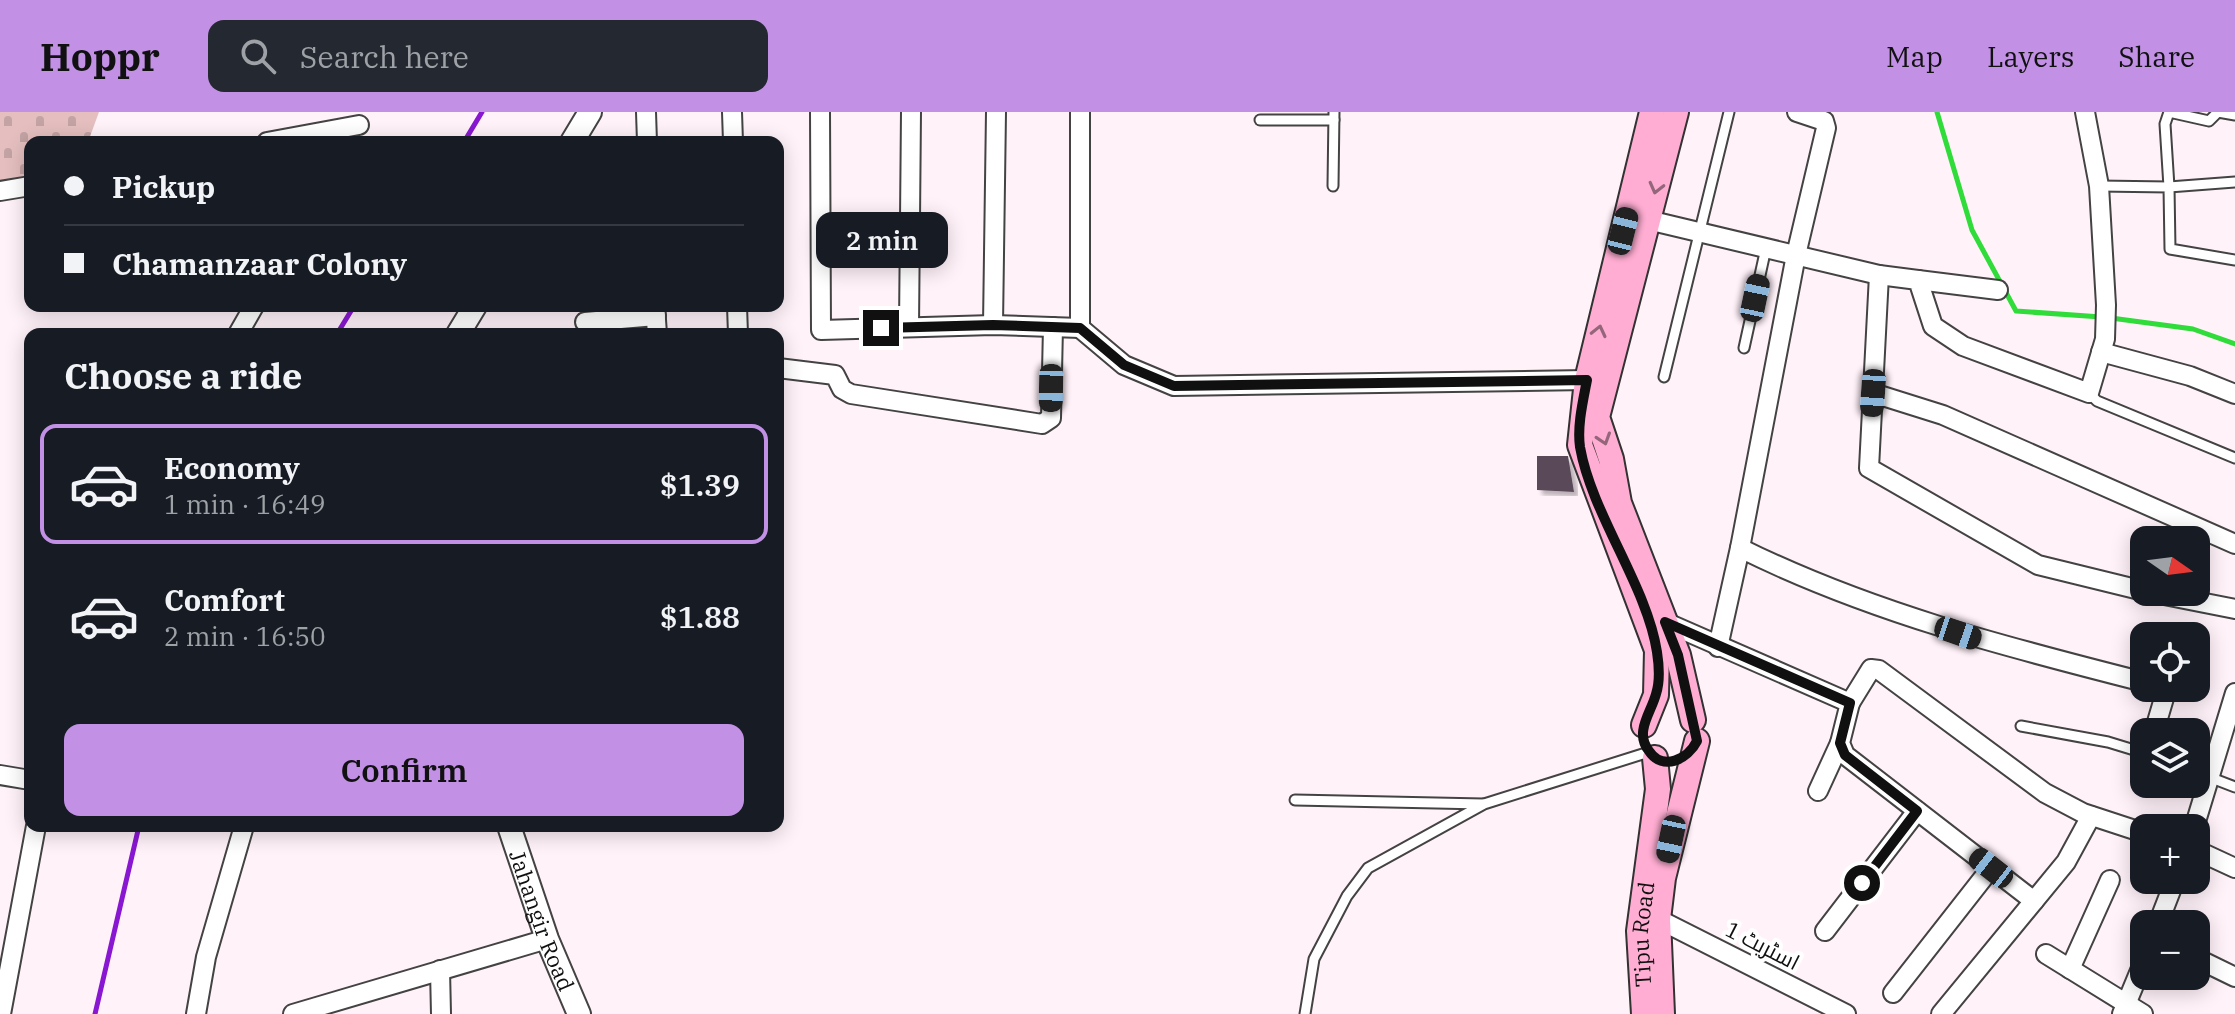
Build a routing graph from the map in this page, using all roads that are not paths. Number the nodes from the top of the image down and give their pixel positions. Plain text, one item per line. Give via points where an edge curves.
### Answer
1 (590, 112) edge
2 (646, 112) edge
3 (732, 112) edge
4 (820, 112) edge
5 (911, 112) edge
6 (996, 112) edge
7 (1080, 112) edge
8 (1652, 112) edge
9 (1676, 112) edge
10 (1729, 112) edge
11 (1797, 112) edge
12 (2085, 112) edge
13 (2235, 115) edge
14 (1334, 116) edge
15 (362, 119) edge
16 (1260, 120) dead end
17 (292, 136) edge
18 (576, 136) edge
19 (647, 136) edge
20 (733, 136) edge
21 (2235, 182) edge
22 (1333, 186) dead end
23 (2099, 186) junction
24 (24, 187) edge
25 (2169, 187) junction
26 (0, 191) edge
27 (1648, 220) junction
28 (1700, 232) junction
29 (1766, 248) junction
30 (1796, 255) junction
31 (2235, 260) edge
32 (1879, 275) junction
33 (1918, 280) junction
34 (1998, 290) dead end
35 (656, 319) edge
36 (585, 322) dead end
37 (993, 325) junction
38 (909, 327) junction
39 (1053, 327) junction
40 (1080, 328) junction
41 (1744, 348) dead end
42 (2101, 352) junction
43 (784, 369) edge
44 (1664, 377) dead end
45 (1587, 380) junction
46 (1873, 393) junction
47 (2089, 393) junction
48 (2235, 394) edge
49 (2235, 458) edge
50 (2235, 544) edge
51 (1740, 548) junction
52 (2130, 588) edge
53 (2210, 604) edge
54 (2235, 609) edge
55 (1665, 622) junction
56 (1718, 647) junction
57 (2130, 678) edge
58 (2235, 693) edge
59 (1850, 703) junction
60 (1644, 725) junction
61 (2021, 726) dead end
62 (1695, 730) junction
63 (1840, 743) junction
64 (2130, 749) edge
65 (1652, 755) junction
66 (2210, 774) edge
67 (0, 775) edge
68 (2210, 777) edge
69 (24, 779) edge
70 (2235, 787) edge
71 (1818, 791) dead end
72 (1295, 800) dead end
73 (1484, 804) junction
74 (1917, 811) junction
75 (2091, 816) junction
76 (2130, 829) edge
77 (35, 832) edge
78 (242, 832) edge
79 (511, 832) edge
80 (2210, 856) edge
81 (1991, 868) junction
82 (2235, 868) edge
83 (2110, 880) dead end
84 (2034, 901) junction
85 (1658, 919) junction
86 (1825, 931) dead end
87 (547, 939) junction
88 (2046, 954) dead end
89 (2210, 965) edge
90 (2070, 969) junction
91 (440, 970) junction
92 (2235, 977) edge
93 (2136, 990) edge
94 (1893, 993) dead end
95 (360, 994) junction
96 (2131, 1011) edge
97 (1, 1014) edge
98 (196, 1014) edge
99 (293, 1014) edge
100 (360, 1014) edge
101 (441, 1014) edge
102 (579, 1014) edge
103 (1305, 1014) edge
104 (1644, 1014) edge
105 (1662, 1014) edge
106 (1846, 1014) edge
107 (1941, 1014) edge

1 - 18 street
2 - 19 street
3 - 20 street
4 - 38 street via 819,327
5 - 38 street
6 - 37 street
7 - 40 street
45 -> 8 main road
9 -> 27 main road
10 - 28 lane
11 - 30 street via 1824,121 1826,128
12 - 23 street
13 - 25 lane via 2218,112 2209,121 2169,112
14 - 16 lane
14 - 22 lane
15 - 17 street
21 - 25 lane
23 - 25 lane
23 - 42 street via 2106,305
24 - 26 street
25 - 31 lane via 2170,249
27 - 28 street
27 -> 55 main road via 1597,417 1619,503
28 - 29 street
28 - 44 lane
29 - 30 street
29 - 41 lane
30 - 32 street
30 - 51 street
32 - 33 street
32 - 46 street
33 - 34 street
33 - 47 street via 1933,326 1963,346
35 - 36 street
37 - 38 street
37 - 39 street
39 - 40 street
39 - 43 street via 1051,418 1042,424 851,394 835,375
40 - 45 street via 1124,365 1174,386
42 - 47 street
42 - 48 street
45 - 60 main road via 1580,445 1657,650 1656,695
46 - 50 street via 1943,415
46 - 52 street via 1869,468 2038,565
47 - 49 lane via 2097,401
51 - 56 street
51 - 57 street via 1858,600 1988,643
53 - 54 street
55 - 56 street
55 - 62 main road
56 - 59 street
58 - 66 street
59 - 63 street
59 - 75 street via 1871,669 1879,670 2019,777
60 - 62 main road via 1661,708 1673,707
60 - 65 main road via 1643,740
61 - 64 lane
62 - 65 main road via 1685,757 1675,761
62 - 85 main road
63 - 71 street
63 - 74 street via 1845,755
65 - 73 lane
65 - 104 main road, Tipu Road via 1658,789 1639,931
67 - 69 street
68 - 70 lane
72 - 73 lane
73 - 103 lane via 1368,868 1314,959
74 - 81 street
74 - 86 street
75 - 76 street
75 - 84 street via 2066,862
77 - 97 street
78 - 98 street via 206,957
79 - 87 street, Jahangir Road
80 - 82 street
81 - 84 street
81 - 94 street
83 - 90 street
84 - 107 street
85 - 105 main road
85 - 106 street, اسٹریٹ 1
87 - 91 street
87 - 102 street, Jahangir Road
88 - 90 street
89 - 92 street
90 - 96 street
91 - 95 street
91 - 101 street
93 - 96 street
95 - 99 street
95 - 100 street

